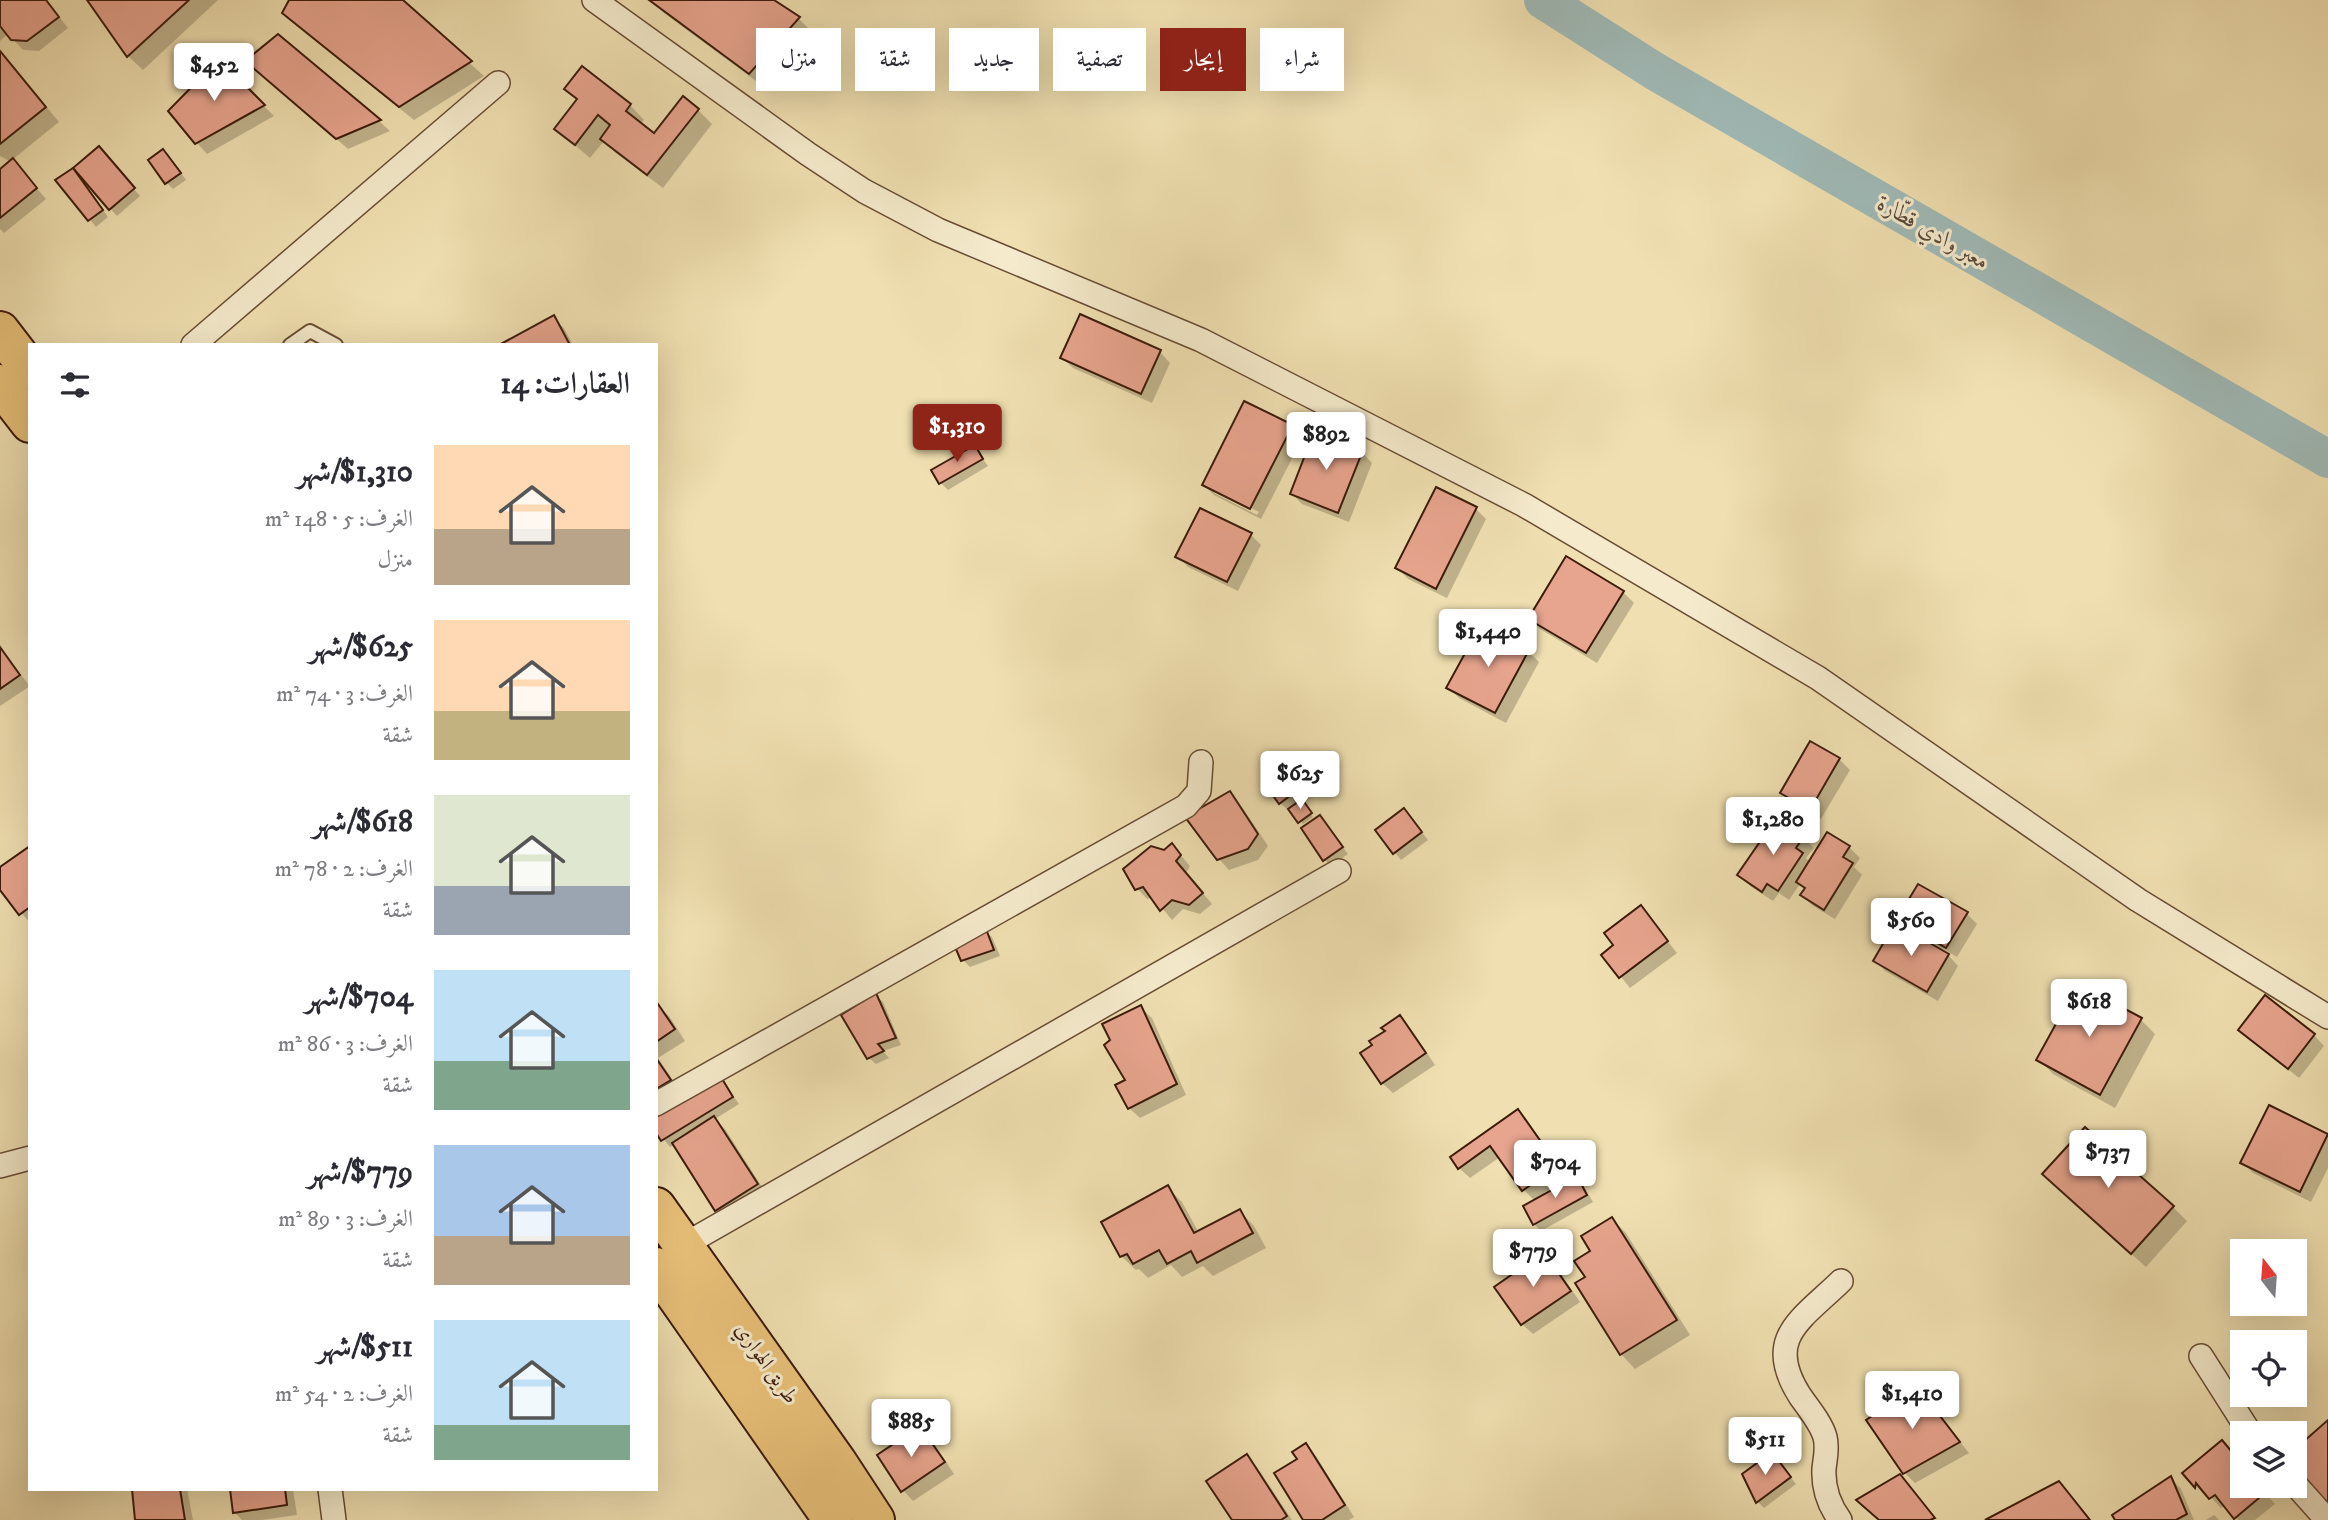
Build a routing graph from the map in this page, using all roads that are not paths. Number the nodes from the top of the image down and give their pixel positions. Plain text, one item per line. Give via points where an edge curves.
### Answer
1 (594, 0) edge
2 (498, 83) dead end
3 (0, 331) edge
4 (196, 343) edge
5 (293, 343) edge
6 (332, 343) edge
7 (28, 367) edge
8 (0, 384) edge
9 (28, 420) edge
10 (1201, 762) dead end
11 (1339, 871) dead end
12 (2328, 1017) edge
13 (658, 1103) edge
14 (28, 1159) edge
15 (0, 1166) edge
16 (658, 1214) edge
17 (670, 1256) edge
18 (1841, 1281) dead end
19 (2201, 1356) dead end
20 (2242, 1421) edge
21 (330, 1491) edge
22 (2307, 1498) edge
23 (334, 1520) edge
24 (832, 1520) edge
25 (875, 1520) edge
26 (1840, 1520) edge
27 (2327, 1520) edge

1 - 12 street via 864,191 938,230 1200,340 1524,505 1818,678 2138,900
2 - 4 street
3 - 7 highway
5 - 6 lane via 310,331
8 - 9 highway
10 - 13 street via 1199,791 1186,806
11 - 17 street
14 - 15 street
16 - 17 highway, طريق الهواري
17 - 24 highway, طريق الهواري
17 - 25 highway, طريق الهواري
18 - 26 street via 1795,1326 1784,1351 1788,1377 1824,1432 1825,1486
19 - 20 street
21 - 23 street
22 - 27 street

